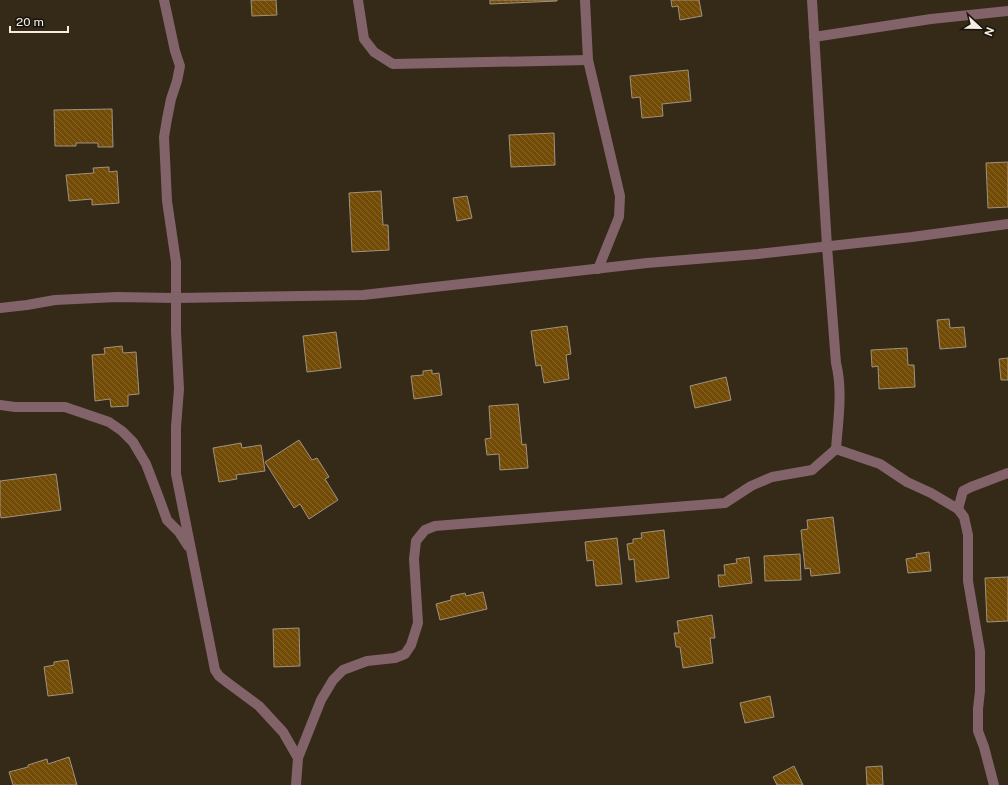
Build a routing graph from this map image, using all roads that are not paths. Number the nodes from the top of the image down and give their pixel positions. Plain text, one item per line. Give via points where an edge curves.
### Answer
1 (164, 0) edge
2 (358, 0) edge
3 (585, 0) edge
4 (812, 0) edge
5 (1008, 11) edge
6 (814, 37) junction
7 (588, 60) junction
8 (1008, 224) edge
9 (827, 246) junction
10 (598, 269) junction
11 (176, 298) junction
12 (0, 308) edge
13 (0, 405) edge
14 (836, 449) junction
15 (1008, 473) edge
16 (958, 509) junction
17 (191, 550) junction
18 (298, 758) junction
19 (296, 785) edge
20 (994, 785) edge

1 - 11 street via 180,66 164,137 167,201 176,262
2 - 7 street via 364,39 374,52 393,64
3 - 7 street
4 - 6 street
5 - 6 street via 931,19
6 - 9 street
7 - 10 street via 620,196 619,218
8 - 9 street
9 - 10 street
9 - 14 street via 839,375 840,405
10 - 11 street via 363,295
11 - 12 street via 55,300
11 - 17 street via 179,389 176,474
13 - 17 street via 15,408 65,407 109,422 122,431 133,442 146,464 166,520 179,532
14 - 16 street via 880,464 907,482
14 - 18 street via 812,470 772,477 751,486 725,503 435,526 425,530 416,541 415,547 418,623 411,645 405,654 395,658 367,661 343,670 333,680 321,700
15 - 16 street via 963,491
16 - 20 street via 964,517 968,535 968,581 980,651 978,731
17 - 18 street via 215,670 219,676 259,706 283,732
18 - 19 street

